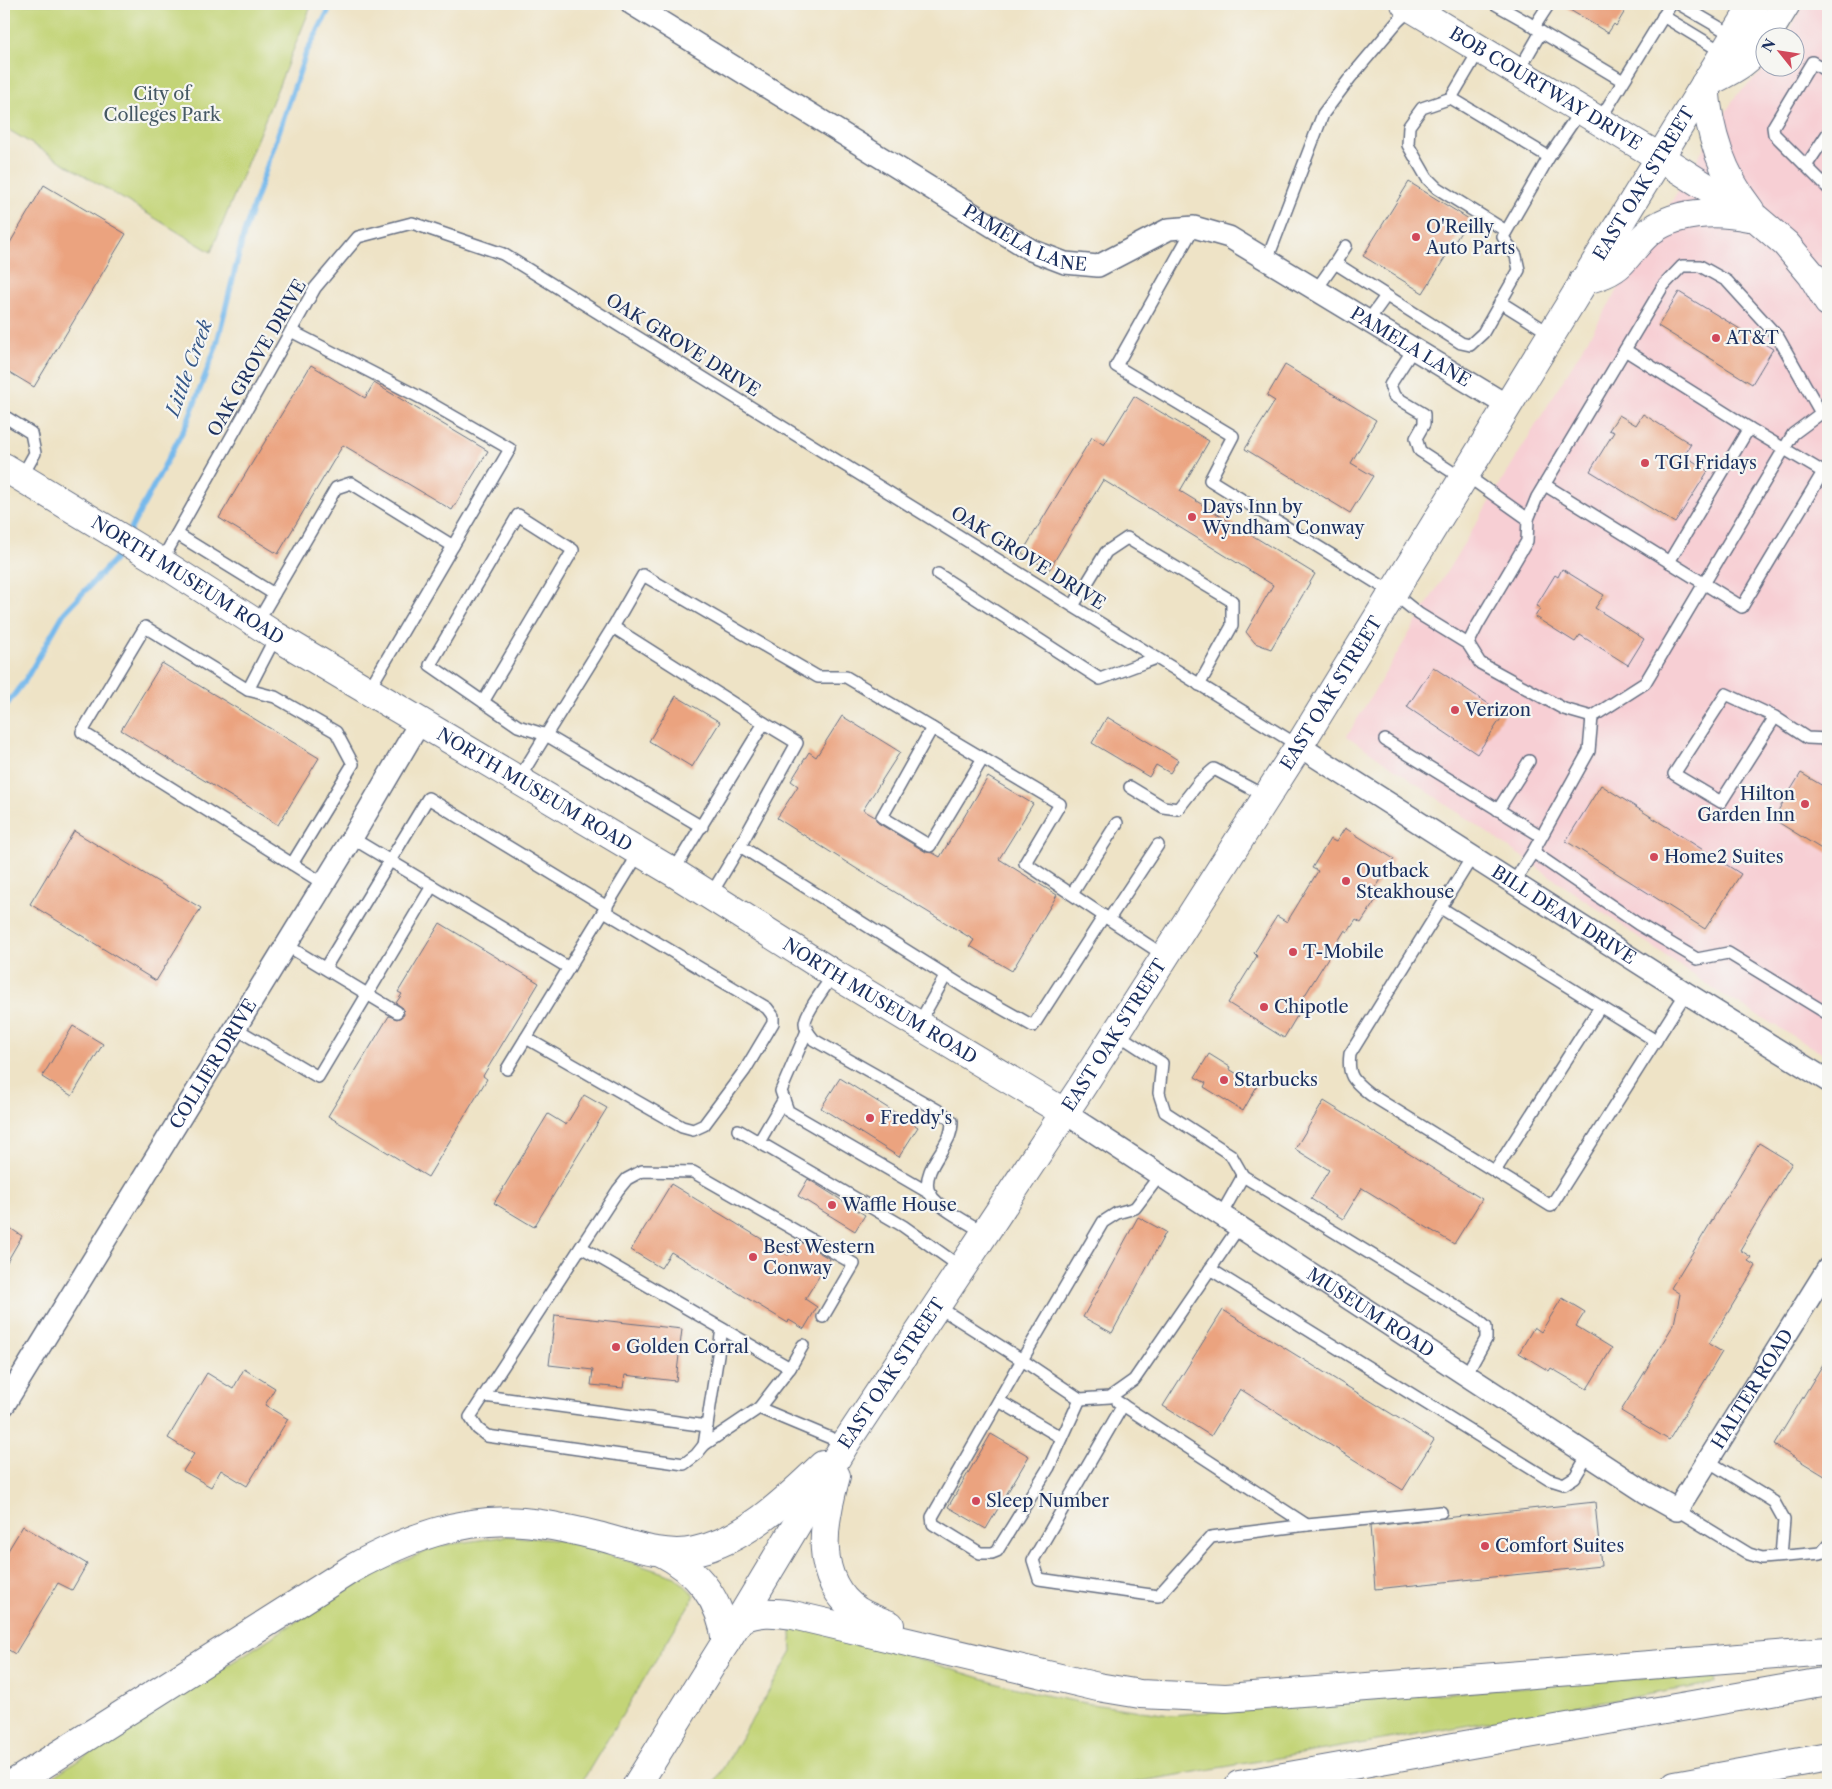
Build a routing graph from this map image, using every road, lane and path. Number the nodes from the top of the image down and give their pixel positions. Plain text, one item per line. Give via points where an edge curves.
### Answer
1 (632, 4) edge
2 (1495, 4) edge
3 (1549, 4) edge
4 (1671, 4) edge
5 (1679, 4) edge
6 (1754, 4) edge
7 (1786, 4) edge
8 (1409, 6) edge
9 (1663, 16) junction
10 (1771, 28) edge
11 (1538, 30) junction
12 (1729, 44) junction
13 (1480, 49) junction
14 (1754, 54) edge
15 (1518, 72) junction
16 (1828, 72) edge
17 (1623, 81) junction
18 (1704, 84) junction
19 (1451, 98) junction
20 (1590, 115) junction
21 (1828, 133) edge
22 (1548, 157) junction
23 (1659, 157) junction
24 (1806, 166) junction
25 (1828, 188) edge
26 (1757, 219) junction
27 (1194, 227) junction
28 (1506, 231) junction
29 (1346, 246) dead end
30 (1267, 260) junction
31 (1335, 263) junction
32 (1584, 281) junction
33 (1316, 290) junction
34 (1386, 296) junction
35 (1500, 302) junction
36 (1828, 302) edge
37 (1368, 321) junction
38 (291, 331) junction
39 (1551, 334) junction
40 (1414, 348) junction
41 (1625, 350) junction
42 (1508, 406) junction
43 (1825, 411) edge
44 (4, 416) edge
45 (1749, 428) junction
46 (1785, 449) junction
47 (13, 473) edge
48 (1464, 477) junction
49 (1545, 485) junction
50 (1528, 519) junction
51 (177, 534) junction
52 (453, 546) junction
53 (161, 562) junction
54 (1669, 562) junction
55 (938, 574) dead end
56 (1704, 584) junction
57 (1393, 593) junction
58 (274, 594) junction
59 (1073, 606) junction
60 (613, 627) junction
61 (267, 629) junction
62 (1468, 644) junction
63 (1156, 658) junction
64 (1199, 684) junction
65 (248, 690) junction
66 (368, 691) junction
67 (483, 702) junction
68 (1592, 717) junction
69 (1775, 718) junction
70 (420, 722) junction
71 (764, 723) junction
72 (932, 728) junction
73 (546, 735) junction
74 (1385, 740) dead end
75 (1828, 740) edge
76 (1299, 746) junction
77 (983, 758) junction
78 (1529, 761) dead end
79 (518, 780) junction
80 (1130, 787) dead end
81 (1267, 797) junction
82 (1498, 810) junction
83 (1117, 822) dead end
84 (702, 827) junction
85 (1542, 836) junction
86 (352, 838) junction
87 (1158, 845) dead end
88 (740, 846) junction
89 (1533, 852) junction
90 (639, 853) junction
91 (1472, 857) junction
92 (391, 861) junction
93 (292, 864) junction
94 (673, 872) junction
95 (1513, 883) junction
96 (324, 884) junction
97 (432, 886) junction
98 (1072, 894) junction
99 (710, 896) junction
100 (1441, 908) junction
101 (605, 909) junction
102 (1106, 918) junction
103 (286, 945) junction
104 (1165, 956) junction
105 (325, 968) junction
106 (569, 968) junction
107 (834, 974) junction
108 (946, 975) junction
109 (1686, 993) junction
110 (368, 994) junction
111 (1600, 1006) junction
112 (397, 1012) dead end
113 (1828, 1014) edge
114 (918, 1025) junction
115 (235, 1028) junction
116 (1116, 1033) junction
117 (811, 1036) junction
118 (526, 1038) junction
119 (1656, 1041) junction
120 (507, 1069) dead end
121 (1828, 1081) edge
122 (784, 1099) junction
123 (1065, 1113) junction
124 (738, 1130) dead end
125 (759, 1142) junction
126 (1495, 1171) junction
127 (1160, 1175) junction
128 (1243, 1176) junction
129 (930, 1194) junction
130 (1221, 1215) junction
131 (1239, 1227) junction
132 (985, 1233) junction
133 (581, 1247) junction
134 (962, 1268) junction
135 (1828, 1268) edge
136 (1210, 1269) junction
137 (937, 1306) junction
138 (822, 1317) dead end
139 (722, 1328) junction
140 (803, 1345) dead end
141 (1022, 1360) junction
142 (790, 1368) junction
143 (1466, 1374) junction
144 (484, 1396) junction
145 (1110, 1396) junction
146 (1080, 1399) junction
147 (999, 1400) junction
148 (4, 1405) edge
149 (1123, 1405) junction
150 (759, 1408) junction
151 (707, 1426) junction
152 (1062, 1438) junction
153 (846, 1444) junction
154 (704, 1445) junction
155 (1588, 1454) junction
156 (1708, 1461) junction
157 (1678, 1510) junction
158 (1441, 1512) dead end
159 (1308, 1525) junction
160 (1826, 1550) edge
161 (660, 1552) junction
162 (1781, 1556) junction
163 (740, 1619) junction
164 (726, 1642) junction
165 (1828, 1651) edge
166 (973, 1656) junction
167 (1828, 1681) edge
168 (1828, 1757) edge
169 (11, 1785) edge
170 (637, 1785) edge
171 (1239, 1785) edge
172 (1675, 1785) edge

1 - 27 street, PAMELA LANE via 1031,250 1056,260 1098,266 1169,229
2 - 11 lane
3 - 11 lane
4 - 9 lane
5 - 12 lane
6 - 12 main road, EAST OAK STREET
7 - 10 main road
8 - 13 main road, BOB COURTWAY DRIVE
8 - 30 lane via 1323,114
9 - 12 lane
9 - 17 lane
11 - 15 lane
11 - 17 lane
12 - 18 main road, EAST OAK STREET
13 - 15 main road, BOB COURTWAY DRIVE
13 - 19 lane
14 - 18 main road via 1733,70
15 - 20 main road, BOB COURTWAY DRIVE
16 - 24 lane via 1812,62 1773,127 1774,134
17 - 20 lane
18 - 23 main road, EAST OAK STREET
18 - 26 main road via 1711,130 1721,160 1734,187
19 - 22 lane
19 - 28 lane via 1422,108 1409,126 1408,145 1427,178 1437,188
20 - 22 lane
20 - 23 main road, BOB COURTWAY DRIVE
21 - 24 lane
22 - 28 lane
23 - 26 main road, BOB COURTWAY DRIVE
23 - 32 main road, EAST OAK STREET
24 - 25 lane
26 - 32 main road, EAST OAK STREET via 1701,214 1666,222 1648,234 1620,264 1603,275
26 - 36 main road via 1786,244 1812,275
27 - 30 street, PAMELA LANE via 1229,237
27 - 57 lane via 1116,366 1233,436 1210,480
28 - 35 lane via 1502,237 1516,256 1519,270
29 - 31 lane
30 - 33 street, PAMELA LANE
31 - 33 lane
31 - 34 lane
32 - 39 main road, EAST OAK STREET
33 - 37 street, PAMELA LANE
34 - 35 lane via 1461,343 1470,345 1483,334
34 - 37 lane
35 - 39 lane
37 - 40 street, PAMELA LANE
38 - 51 lane, OAK GROVE DRIVE
38 - 52 lane via 423,399 510,449
38 - 59 lane, OAK GROVE DRIVE via 315,288 358,237 412,223 503,254
39 - 42 main road, EAST OAK STREET
40 - 42 street, PAMELA LANE
40 - 48 lane via 1390,385 1394,396 1424,414 1424,424 1416,438 1420,451
41 - 43 lane via 1663,286 1682,266 1700,266 1727,281 1778,337
41 - 45 lane
41 - 49 lane
42 - 48 main road, EAST OAK STREET
43 - 46 lane via 1793,434
44 - 47 lane via 31,433 34,453
45 - 46 lane
45 - 54 lane
46 - 56 lane
46 - 56 lane via 1823,472 1742,607
47 - 53 main road, NORTH MUSEUM ROAD
48 - 50 lane
48 - 57 main road, EAST OAK STREET
49 - 50 lane
49 - 54 lane
50 - 62 lane via 1527,541
51 - 53 lane, OAK GROVE DRIVE
51 - 58 lane
52 - 58 lane via 351,483 336,488
52 - 66 lane
53 - 61 main road, NORTH MUSEUM ROAD
54 - 56 lane
55 - 63 lane via 1100,679
56 - 68 lane via 1645,683
57 - 62 lane via 1419,614
57 - 76 main road, EAST OAK STREET
58 - 61 lane
59 - 63 lane, OAK GROVE DRIVE
59 - 64 lane via 1106,552 1127,538 1232,601 1232,626
60 - 71 lane
60 - 72 lane via 643,574 818,676 846,677
60 - 73 lane
61 - 65 lane
61 - 66 main road, NORTH MUSEUM ROAD
62 - 68 lane via 1480,663 1564,709
63 - 64 lane, OAK GROVE DRIVE
64 - 76 lane, OAK GROVE DRIVE
65 - 93 lane via 275,697 336,732 353,764
65 - 93 lane via 145,627 82,732
66 - 70 main road, NORTH MUSEUM ROAD
67 - 67 lane via 430,665 518,515 573,550
67 - 73 lane via 518,726
68 - 85 lane via 1589,751
69 - 69 lane via 1726,694 1674,774 1721,802
69 - 75 lane via 1807,738
70 - 79 main road, NORTH MUSEUM ROAD
70 - 86 street, COLLIER DRIVE
71 - 84 lane
71 - 88 lane via 797,743
72 - 77 lane
72 - 77 lane via 882,817 930,846
73 - 79 lane
73 - 84 lane
74 - 82 lane
76 - 81 main road, EAST OAK STREET
76 - 91 street, BILL DEAN DRIVE
77 - 98 lane via 1060,804 1025,863
78 - 82 lane
79 - 90 main road, NORTH MUSEUM ROAD
80 - 81 lane via 1163,807 1178,809 1214,769
81 - 104 main road, EAST OAK STREET
82 - 85 lane
83 - 98 lane
84 - 94 lane
85 - 89 lane
86 - 92 lane
86 - 96 street, COLLIER DRIVE
87 - 102 lane
88 - 99 lane
88 - 108 lane
89 - 95 lane
89 - 113 lane via 1638,924 1697,959 1728,953
90 - 94 main road, NORTH MUSEUM ROAD
90 - 101 lane
91 - 95 street, BILL DEAN DRIVE
91 - 100 lane
92 - 97 lane
92 - 101 lane via 428,798
92 - 105 lane
93 - 96 lane
94 - 99 main road, NORTH MUSEUM ROAD
95 - 109 street, BILL DEAN DRIVE
96 - 103 street, COLLIER DRIVE
97 - 106 lane
97 - 110 lane
98 - 102 lane
99 - 107 main road, NORTH MUSEUM ROAD
100 - 111 lane
100 - 126 lane via 1350,1054 1348,1067 1353,1081 1371,1095
101 - 106 lane
101 - 118 lane via 767,1008 773,1016 773,1023 745,1070 704,1125 692,1130
102 - 104 lane
102 - 108 lane via 1033,1026
103 - 105 lane
103 - 115 street, COLLIER DRIVE
104 - 116 main road, EAST OAK STREET
105 - 110 lane
106 - 118 lane
107 - 114 main road, NORTH MUSEUM ROAD
107 - 117 lane via 808,1013 805,1022
108 - 114 lane
109 - 119 lane
109 - 121 street, BILL DEAN DRIVE
110 - 112 lane
110 - 115 lane via 318,1077
111 - 119 lane
111 - 126 lane
114 - 123 main road, NORTH MUSEUM ROAD
115 - 148 street, COLLIER DRIVE
116 - 123 main road, EAST OAK STREET
116 - 128 lane via 1162,1063 1159,1093 1165,1112 1230,1155
117 - 122 lane via 781,1091
117 - 129 lane via 952,1121 952,1132 927,1180
118 - 120 lane
119 - 126 lane via 1551,1206
122 - 125 lane
122 - 129 lane via 788,1110
123 - 127 street, MUSEUM ROAD
123 - 132 main road, EAST OAK STREET
124 - 125 lane
125 - 134 lane via 903,1226
127 - 130 street, MUSEUM ROAD
127 - 141 lane via 1135,1208 1117,1213 1103,1222
128 - 130 lane
128 - 143 lane via 1477,1319 1486,1327 1486,1339
129 - 132 lane via 938,1204
130 - 131 street, MUSEUM ROAD
131 - 136 lane
131 - 143 street, MUSEUM ROAD
132 - 134 main road, EAST OAK STREET
133 - 138 lane via 628,1179 642,1171 693,1172 854,1264
133 - 139 lane
133 - 144 lane
134 - 137 main road, EAST OAK STREET
135 - 156 street, HALTER ROAD
136 - 145 lane via 1134,1380
136 - 155 lane via 1548,1479 1564,1484 1575,1477
137 - 141 lane
137 - 153 main road, EAST OAK STREET
139 - 142 lane
139 - 151 lane
140 - 142 lane
141 - 146 lane
141 - 147 lane
142 - 150 lane
143 - 155 street, MUSEUM ROAD
144 - 151 lane
144 - 154 lane via 470,1417 487,1436 684,1464
145 - 146 lane
145 - 149 lane
146 - 152 lane
147 - 152 lane
147 - 152 lane via 932,1517 933,1524 980,1553 996,1551 1048,1468
149 - 159 lane
149 - 159 lane via 1033,1560 1039,1579 1158,1596 1211,1537
150 - 153 lane
150 - 154 lane
151 - 154 lane
153 - 161 main road via 778,1506 728,1540 696,1551
153 - 163 main road, EAST OAK STREET
153 - 166 main road via 826,1516 824,1539 829,1575 834,1585 843,1598 871,1618
155 - 157 street, MUSEUM ROAD
156 - 157 street, HALTER ROAD
156 - 162 lane via 1774,1502 1784,1520
157 - 162 lane via 1748,1554 1762,1558
158 - 159 lane
160 - 162 lane
161 - 164 main road via 683,1566 704,1586 722,1618
161 - 169 main road via 564,1528 521,1522 454,1527 420,1536 353,1568
163 - 164 main road, EAST OAK STREET
163 - 166 main road via 769,1612 794,1615
164 - 170 main road, EAST OAK STREET
165 - 166 main road via 1226,1698 1140,1694
167 - 171 main road
168 - 172 main road

